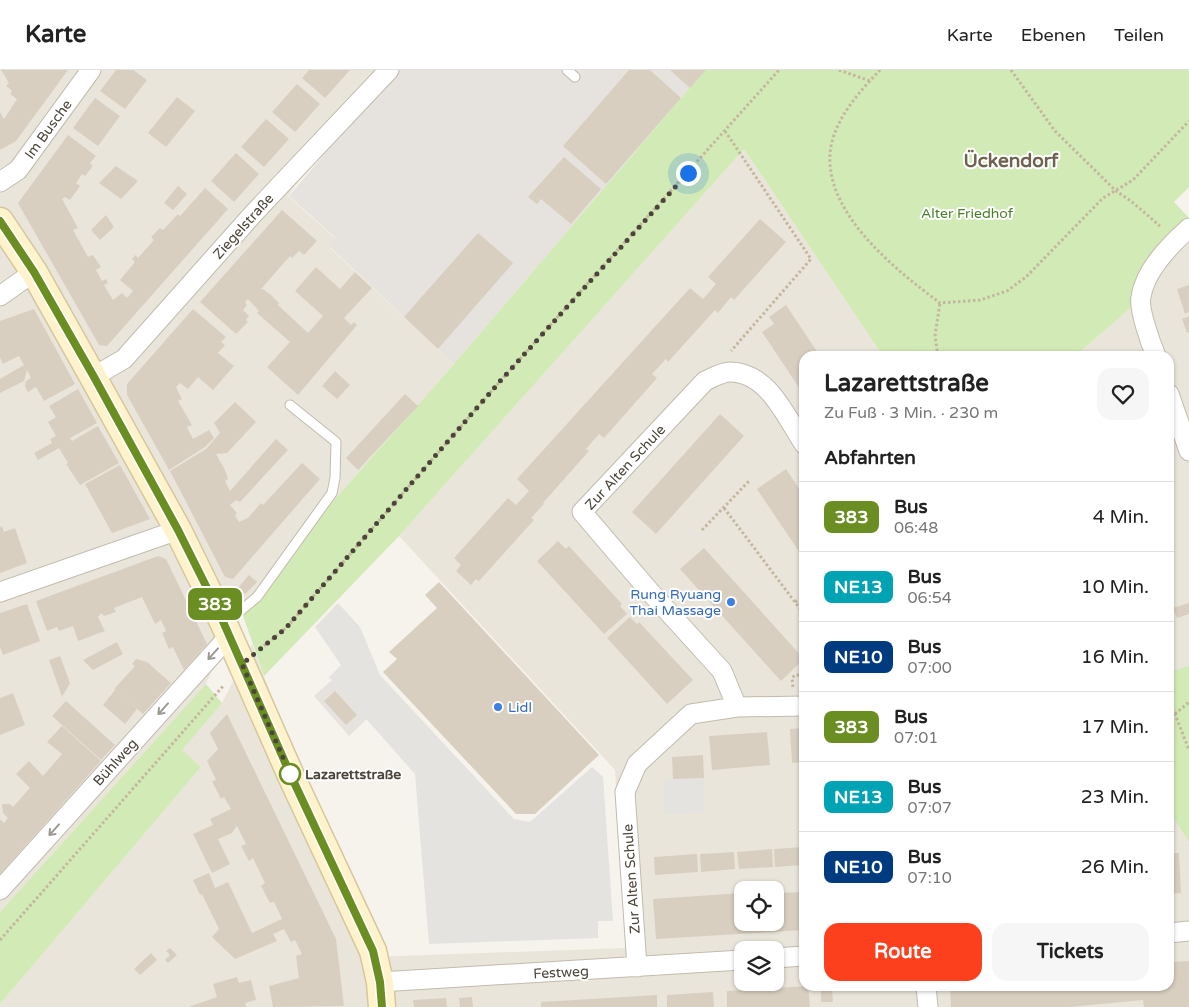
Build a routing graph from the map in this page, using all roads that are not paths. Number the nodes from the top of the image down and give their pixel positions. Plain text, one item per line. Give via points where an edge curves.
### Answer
1 (91, 70) edge
2 (389, 70) edge
3 (567, 70) edge
4 (575, 77) dead end
5 (0, 182) edge
6 (0, 222) edge
7 (1182, 234) edge
8 (34, 272) junction
9 (0, 296) edge
10 (1154, 351) edge
11 (94, 377) junction
12 (290, 405) dead end
13 (1174, 408) edge
14 (799, 436) edge
15 (1189, 451) edge
16 (178, 530) junction
17 (0, 592) edge
18 (227, 629) junction
19 (799, 706) edge
20 (737, 707) junction
21 (0, 890) edge
22 (1189, 931) edge
23 (1174, 932) edge
24 (799, 956) edge
25 (784, 957) edge
26 (734, 961) edge
27 (638, 967) junction
28 (926, 991) edge
29 (381, 995) edge
30 (928, 1007) edge

1 - 5 street, Im Busche via 18,170
2 - 11 street, Ziegelstraße via 253,214 124,360
3 - 4 lane
6 - 8 main road
7 - 10 street via 1150,274 1140,298
8 - 9 street
8 - 11 main road
11 - 16 main road
12 - 18 lane via 336,442 332,493 257,597
13 - 15 street
14 - 20 street, Zur Alten Schule via 768,390 753,376 729,372 717,376 705,381 582,512 722,671
16 - 17 street
16 - 18 main road
18 -> 21 street, Bühlweg
18 - 29 main road via 292,778 364,929 373,951
19 - 20 street, Zur Alten Schule
20 - 27 street, Zur Alten Schule via 691,714 637,764 630,775 625,792
22 - 23 street
24 - 25 street
26 - 27 street, Festweg
27 - 29 street, Festweg
28 - 30 street

